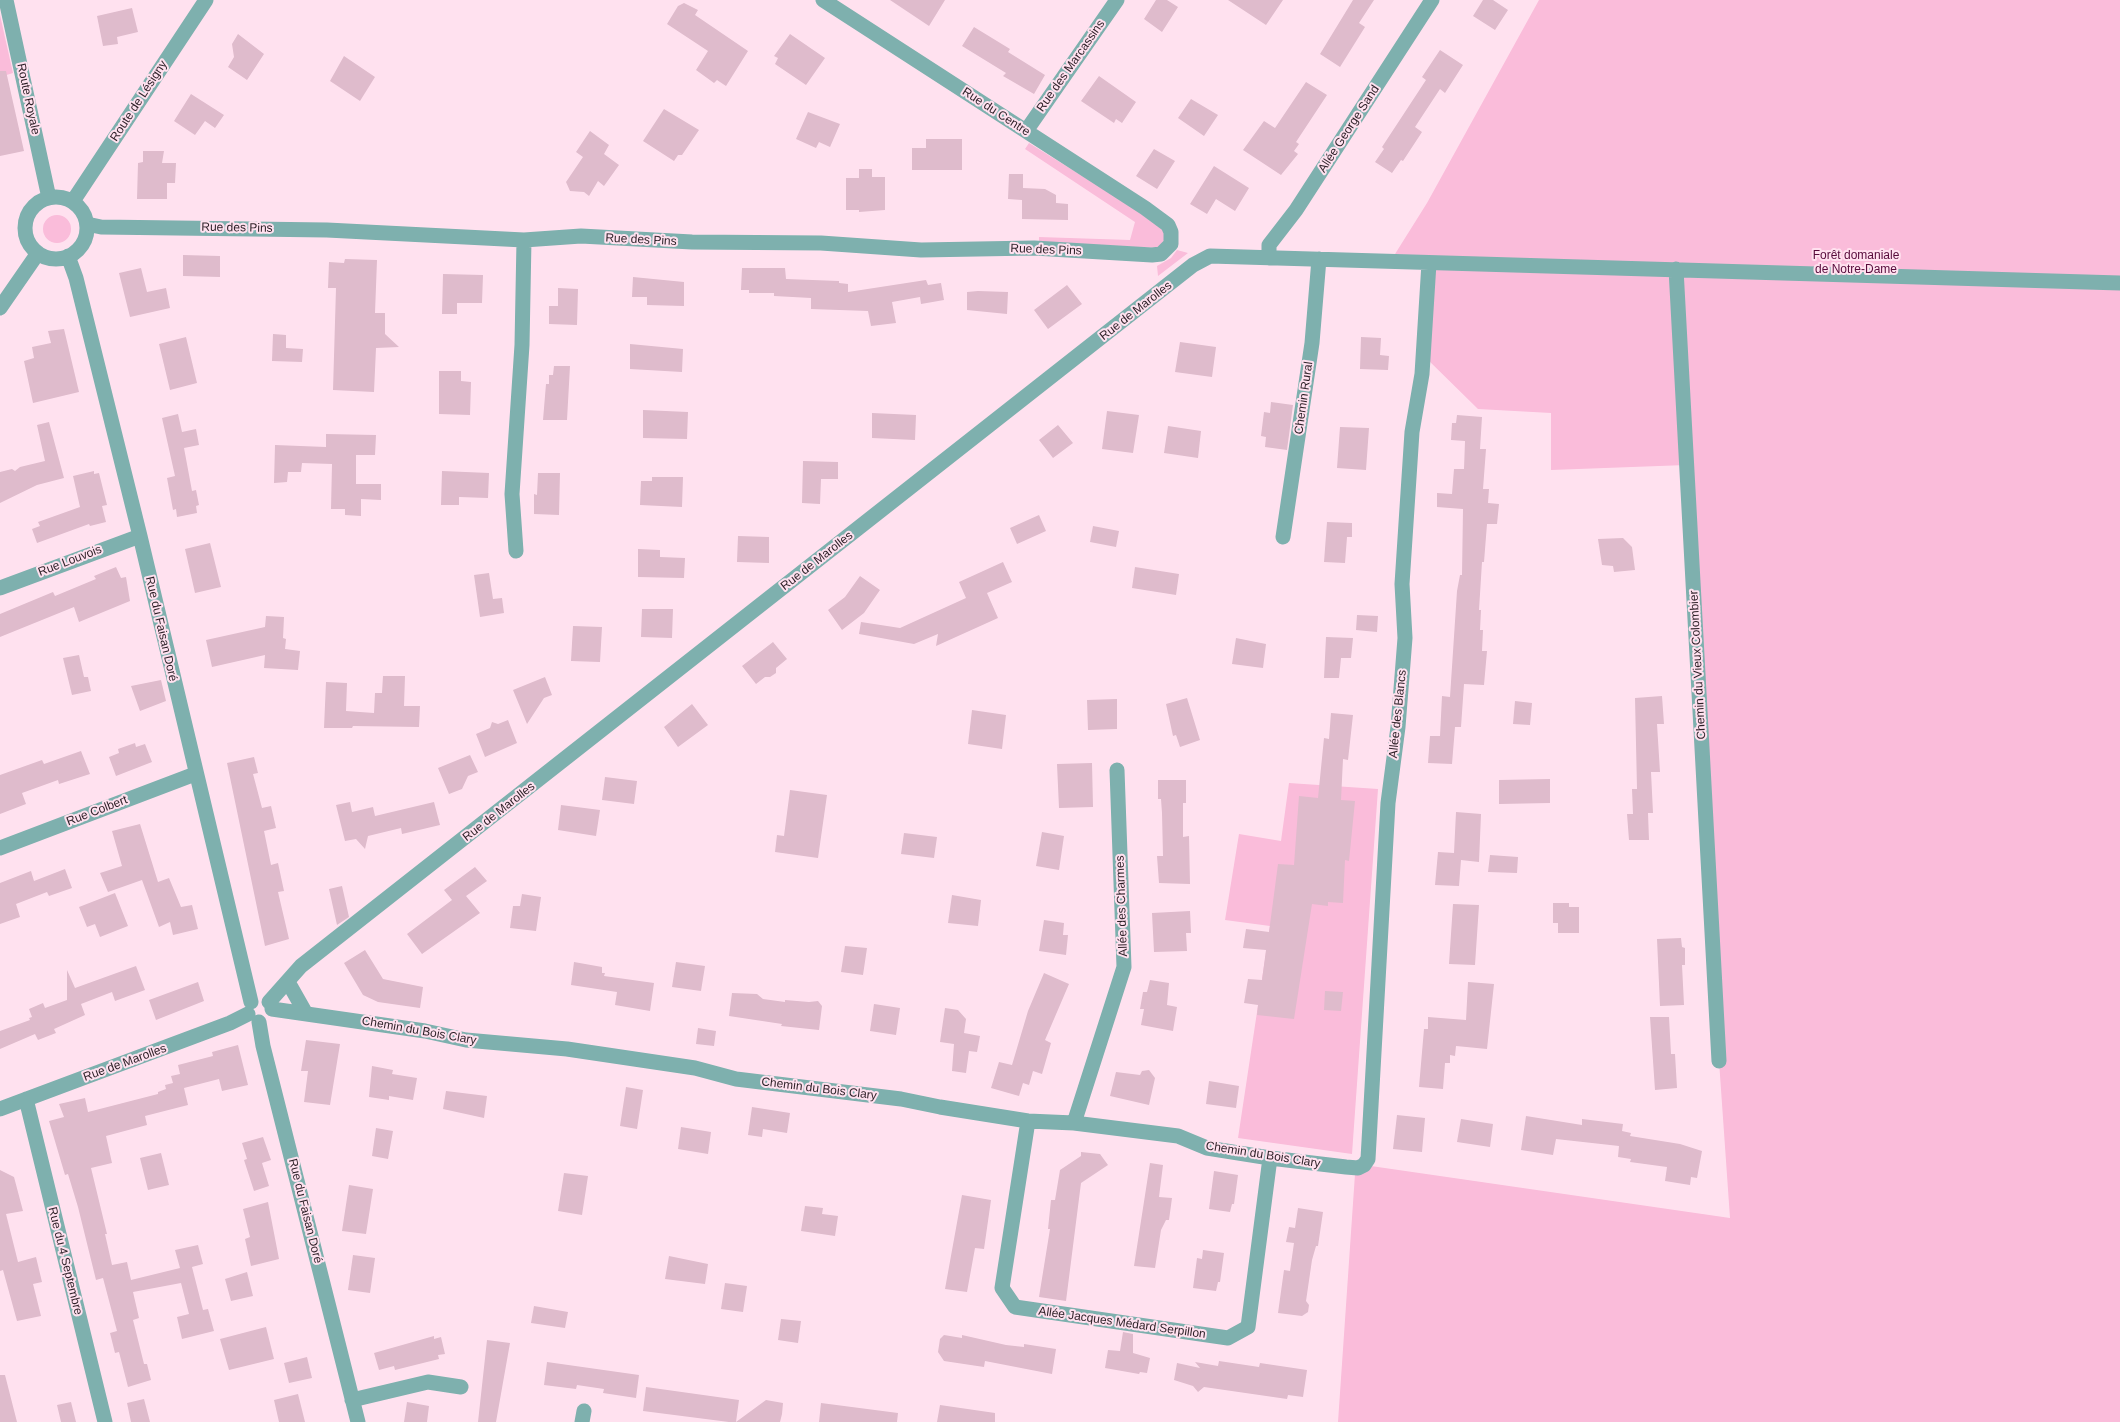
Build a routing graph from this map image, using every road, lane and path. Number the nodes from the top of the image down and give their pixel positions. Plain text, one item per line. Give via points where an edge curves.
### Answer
1 (6, 0) edge
2 (206, 0) edge
3 (823, 0) edge
4 (1117, 0) edge
5 (1432, 0) edge
6 (1026, 131) junction
7 (49, 198) junction
8 (73, 202) junction
9 (87, 224) junction
10 (1168, 225) joint
11 (524, 240) junction
12 (38, 253) junction
13 (68, 256) junction
14 (1269, 258) junction
15 (1320, 259) junction
16 (1423, 263) junction
17 (1676, 269) junction
18 (2120, 283) edge
19 (0, 308) edge
20 (140, 536) junction
21 (1283, 537) dead end
22 (516, 551) dead end
23 (0, 588) edge
24 (1117, 770) dead end
25 (195, 774) junction
26 (0, 848) edge
27 (288, 982) junction
28 (271, 1006) junction
29 (305, 1012) junction
30 (253, 1013) junction
31 (1719, 1061) dead end
32 (26, 1099) junction
33 (0, 1109) edge
34 (1028, 1121) junction
35 (1074, 1123) junction
36 (1270, 1158) junction
37 (1364, 1165) joint
38 (461, 1387) dead end
39 (352, 1400) junction
40 (105, 1422) edge
41 (358, 1422) edge

1 - 7 street, Route Royale
2 - 8 street, Route de Lésigny
3 - 6 street, Rue du Centre
4 - 6 street, Rue des Marcassins
5 - 14 street, Allée George Sand via 1296,210 1269,245
6 - 10 street, Rue du Centre
7 - 8 street
7 - 12 street via 32,209 26,223 28,240
8 - 9 street via 85,215
9 - 11 street, Rue des Pins via 101,227 327,230
9 - 13 street via 83,243
10 - 11 street, Rue des Pins via 1172,232 1171,244 1161,254 1152,255 1034,248 921,250 821,243 692,242 581,236
11 - 22 street via 522,345 512,494
12 - 13 street via 48,258
12 - 19 street
13 - 20 street, Rue du Faisan Doré
14 - 15 street, Rue de Marolles
14 - 27 street, Rue de Marolles via 1210,256 1193,265 301,966
15 - 16 street, Rue de Marolles
15 - 21 street, Chemin Rural via 1312,343
16 - 17 street, Rue de Marolles
16 - 37 street, Allée des Blancs via 1422,374 1412,432 1402,584 1404,648 1388,803 1368,1159
17 - 18 street, Rue de Marolles
17 - 31 street, Chemin du Vieux Colombier
20 - 23 street, Rue Louvois
20 - 25 street, Rue du Faisan Doré
24 - 35 street, Allée des Charmes via 1124,967
25 - 26 street, Rue Colbert
25 - 30 street, Rue du Faisan Doré
27 - 28 street, Rue de Marolles
27 - 29 street
28 - 29 street, Chemin du Bois Clary
28 - 30 street, Rue de Marolles via 266,1020
28 - 30 street, Chemin du Bois Clary via 264,998 256,998
29 - 34 street, Chemin du Bois Clary via 466,1040 567,1049 695,1068 736,1078 901,1098
30 - 32 street, Rue de Marolles
30 - 39 street, Rue du Faisan Doré
32 - 33 street, Rue de Marolles
32 - 40 street, Rue du 4 Septembre
34 - 35 street, Chemin du Bois Clary
34 - 36 street, Allée Jacques Médard Serpillon via 1002,1288 1014,1308 1228,1338 1248,1327
35 - 36 street, Chemin du Bois Clary via 1178,1136 1206,1148
36 - 37 street, Chemin du Bois Clary via 1346,1168
38 - 39 street via 428,1382
39 - 41 street, Rue du Faisan Doré

